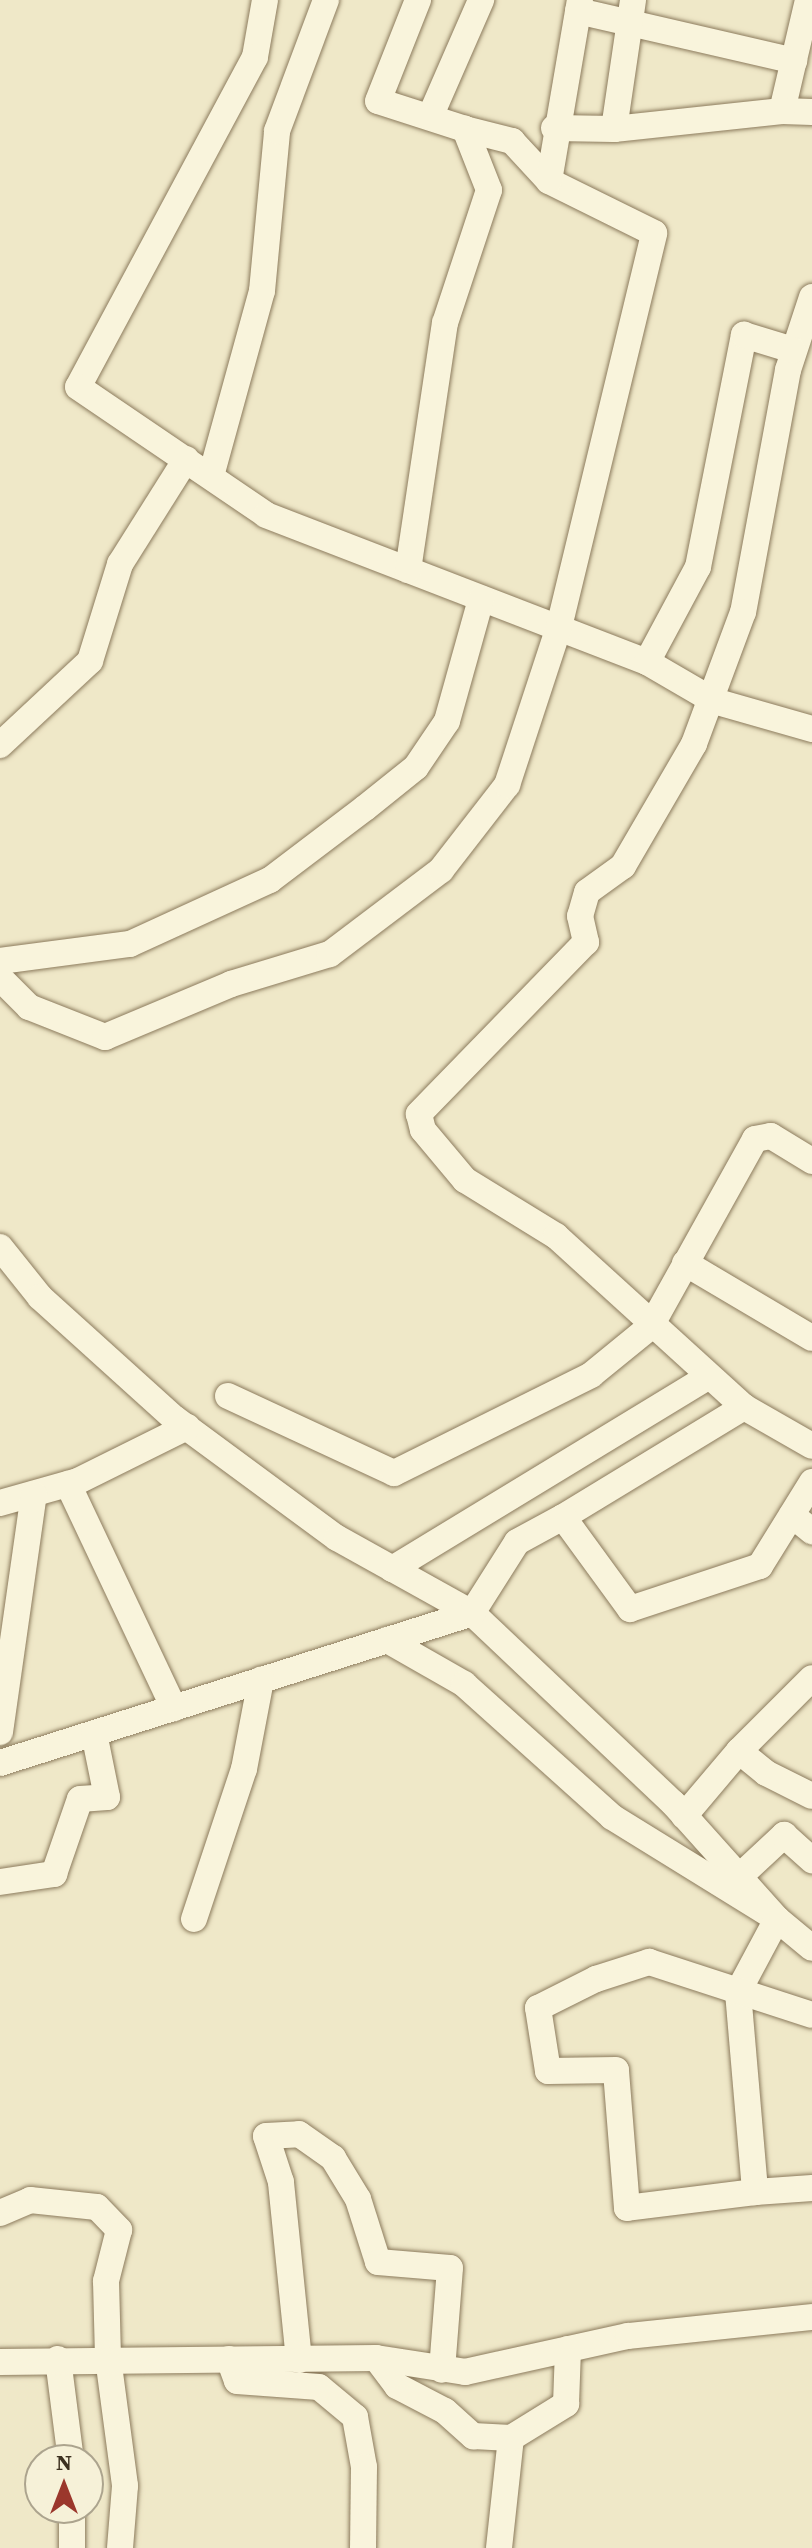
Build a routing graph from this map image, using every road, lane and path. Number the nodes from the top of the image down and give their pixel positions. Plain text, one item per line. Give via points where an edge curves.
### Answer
1 (265, 0) edge
2 (326, 0) edge
3 (418, 0) edge
4 (481, 0) edge
5 (808, 0) edge
6 (579, 5) edge
7 (631, 11) edge
8 (794, 61) junction
9 (782, 111) junction
10 (812, 112) edge
11 (430, 117) junction
12 (554, 128) junction
13 (465, 129) junction
14 (614, 129) junction
15 (549, 181) junction
16 (812, 297) edge
17 (793, 350) junction
18 (186, 459) junction
19 (211, 476) junction
20 (408, 570) junction
21 (481, 599) junction
22 (559, 627) junction
23 (647, 662) junction
24 (714, 701) junction
25 (812, 729) edge
26 (0, 745) edge
27 (0, 961) edge
28 (0, 978) edge
29 (812, 1161) edge
30 (5, 1262) edge
31 (685, 1263) junction
32 (651, 1326) junction
33 (812, 1338) edge
34 (709, 1376) junction
35 (228, 1396) dead end
36 (744, 1407) junction
37 (187, 1427) junction
38 (812, 1446) edge
39 (812, 1482) edge
40 (68, 1484) junction
41 (34, 1494) junction
42 (0, 1503) edge
43 (563, 1517) junction
44 (802, 1523) edge
45 (392, 1569) junction
46 (472, 1613) junction
47 (387, 1640) junction
48 (812, 1678) edge
49 (261, 1680) junction
50 (174, 1708) junction
51 (0, 1732) edge
52 (94, 1733) junction
53 (739, 1751) junction
54 (0, 1763) edge
55 (812, 1796) edge
56 (684, 1816) junction
57 (812, 1860) edge
58 (739, 1877) junction
59 (0, 1882) edge
60 (194, 1919) dead end
61 (777, 1919) junction
62 (812, 1948) edge
63 (738, 1992) junction
64 (812, 2015) edge
65 (812, 2188) edge
66 (755, 2192) junction
67 (0, 2213) edge
68 (812, 2317) edge
69 (568, 2349) junction
70 (108, 2358) junction
71 (376, 2358) junction
72 (58, 2359) junction
73 (229, 2359) junction
74 (299, 2360) junction
75 (0, 2362) edge
76 (442, 2370) junction
77 (511, 2438) junction
78 (69, 2444) edge
79 (72, 2524) edge
80 (72, 2548) edge
81 (120, 2548) edge
82 (363, 2548) edge
83 (499, 2548) edge

1 - 18 street via 255,57 78,387
2 - 19 street via 277,131 262,291
3 - 11 street via 378,101
4 - 11 street
5 - 8 street
6 - 7 street
6 - 12 street
7 - 8 street
7 - 14 street
8 - 9 street
9 - 10 street
9 - 14 street
11 - 13 street
12 - 14 street
12 - 15 street
13 - 15 street via 512,141
13 - 20 street via 489,190 445,323
15 - 22 street via 654,233
16 - 17 street
17 - 23 street via 744,335 698,567
17 - 24 street via 743,612
18 - 19 street
18 - 26 street via 120,564 90,661
19 - 20 street via 266,515
20 - 21 street
21 - 22 street
21 - 27 street via 447,721 416,767 270,880 130,944
22 - 23 street
22 - 28 street via 507,785 441,870 330,954 231,984 105,1037 29,1007
23 - 24 street
24 - 25 street
24 - 32 street via 651,826 623,866 587,892 580,916 586,942 419,1114 423,1130 465,1180 556,1236
29 - 31 street via 771,1136 755,1139
30 - 37 street
31 - 32 street
31 - 33 street
32 - 34 street
32 - 35 street via 591,1375 394,1473
34 - 36 street
34 - 45 street
36 - 38 street
36 - 43 street
37 - 40 street
37 - 45 street via 337,1538
39 - 44 street
40 - 41 street
40 - 50 street
41 - 42 street
41 - 51 street
43 - 44 street via 630,1609 760,1566
43 - 46 street via 517,1542
45 - 46 street
46 - 47 street
46 - 56 street
47 - 49 street
47 - 61 street via 464,1684 612,1817
48 - 53 street
49 - 50 street
49 - 60 street via 244,1769
50 - 52 street
52 - 54 street
52 - 59 street via 107,1797 80,1799 54,1874
53 - 55 street via 766,1773
53 - 56 street
56 - 58 street
57 - 58 street via 784,1835
58 - 61 street
61 - 62 street
61 - 63 street
63 - 64 street
63 - 66 street
63 - 66 street via 649,1962 596,1979 538,2008 548,2071 616,2070 627,2208
65 - 66 street
67 - 70 street via 30,2200 97,2207 119,2230 106,2281
68 - 69 street via 628,2336
69 - 76 street via 465,2372
69 - 77 street via 566,2404
70 - 72 street
70 - 73 street
70 - 81 street via 125,2486
71 - 74 street
71 - 76 street
71 - 77 street via 397,2386 445,2411 473,2436
72 - 75 street
72 - 78 street
73 - 74 street
73 - 82 street via 237,2381 319,2387 355,2417 364,2467
74 - 76 street via 281,2182 266,2136 299,2134 333,2158 358,2199 378,2262 450,2268
77 - 83 street
79 - 80 street

